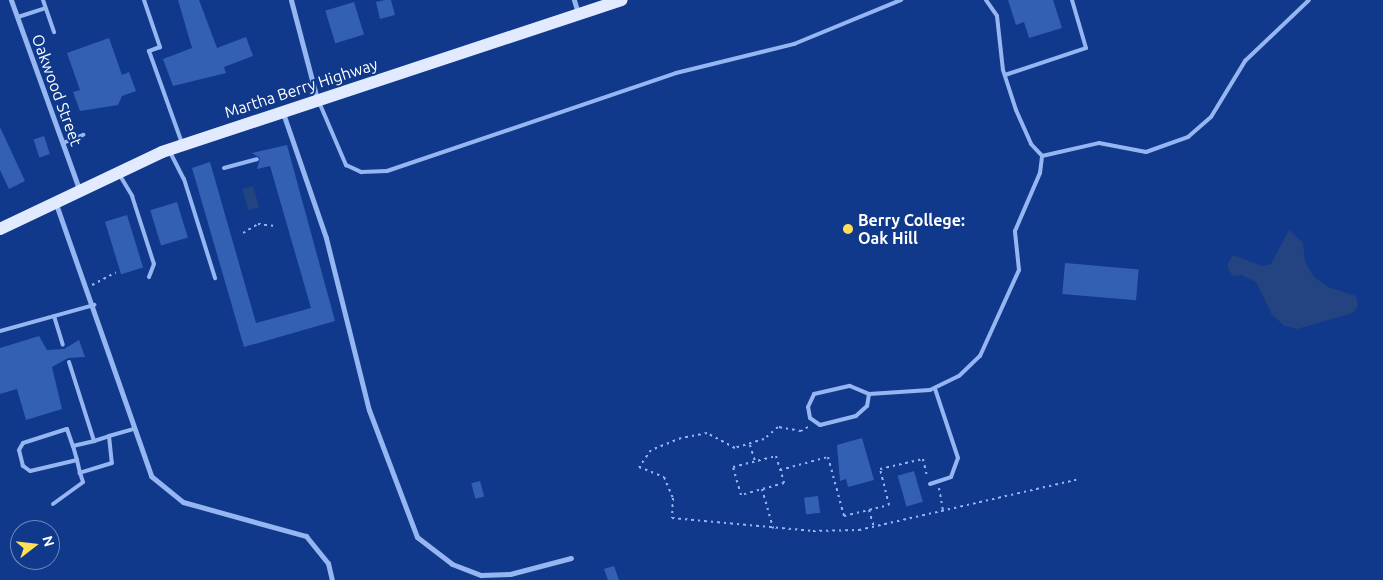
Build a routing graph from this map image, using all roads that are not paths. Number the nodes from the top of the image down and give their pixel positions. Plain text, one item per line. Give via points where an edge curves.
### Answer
1 (12, 0) edge
2 (42, 0) edge
3 (144, 0) edge
4 (291, 0) edge
5 (574, 0) edge
6 (621, 0) edge
7 (900, 0) edge
8 (986, 0) edge
9 (1072, 0) edge
10 (1309, 0) edge
11 (45, 8) junction
12 (578, 14) junction
13 (18, 17) junction
14 (54, 32) dead end
15 (1005, 75) junction
16 (317, 99) junction
17 (282, 110) junction
18 (83, 135) dead end
19 (63, 143) junction
20 (182, 145) junction
21 (169, 150) junction
22 (1042, 156) junction
23 (256, 159) dead end
24 (224, 168) dead end
25 (118, 172) junction
26 (79, 189) junction
27 (55, 201) junction
28 (0, 229) edge
29 (149, 277) dead end
30 (215, 278) dead end
31 (94, 305) junction
32 (54, 316) junction
33 (0, 331) edge
34 (63, 344) dead end
35 (69, 362) dead end
36 (934, 389) junction
37 (869, 394) junction
38 (133, 429) junction
39 (109, 436) junction
40 (94, 440) junction
41 (73, 446) junction
42 (77, 460) junction
43 (80, 473) junction
44 (930, 484) road end
45 (53, 504) dead end
46 (571, 558) dead end
47 (332, 580) edge

1 - 13 street, Oakwood Street
2 - 11 lane
3 - 20 lane via 160,47 149,51
4 - 16 street
5 - 12 street
6 - 12 main road, Martha Berry Highway
7 - 16 lane via 794,44 676,73 387,171 361,172 346,165
8 - 15 lane via 999,25
9 - 15 lane via 1086,48
10 - 22 lane via 1245,61 1211,117 1188,137 1146,152 1099,143
11 - 13 lane
11 - 14 lane
12 - 16 main road, Martha Berry Highway
13 - 19 street, Oakwood Street
15 - 22 lane via 1025,132
16 - 17 main road, Martha Berry Highway
17 - 20 main road, Martha Berry Highway
17 - 46 street via 326,238 369,410 417,537 452,564 481,575 510,574
18 - 19 lane
19 - 26 street, Oakwood Street
20 - 21 main road, Martha Berry Highway
21 - 25 main road, Martha Berry Highway
21 - 30 lane via 184,180
22 - 36 lane via 1040,173 1015,231 1020,260 1012,291 980,356 959,376
23 - 24 lane
25 - 26 main road, Martha Berry Highway
25 - 29 lane via 132,196 154,264
26 - 27 main road, Martha Berry Highway
27 - 28 main road, Martha Berry Highway
27 - 31 street
31 - 32 lane
31 - 38 street
32 - 33 lane
32 - 34 lane
35 - 40 lane
36 - 37 lane
36 - 44 lane via 958,458 950,477
37 - 37 lane via 850,386 814,394 808,407 815,423 826,425 856,416 867,406
38 - 39 lane
38 - 47 street via 147,469 167,493 201,508 306,536 324,556
39 - 40 lane
39 - 43 lane via 112,463
40 - 41 lane
41 - 42 lane
41 - 42 lane via 67,429 23,443 19,450 23,466 30,471
42 - 43 lane
43 - 45 lane via 83,482

